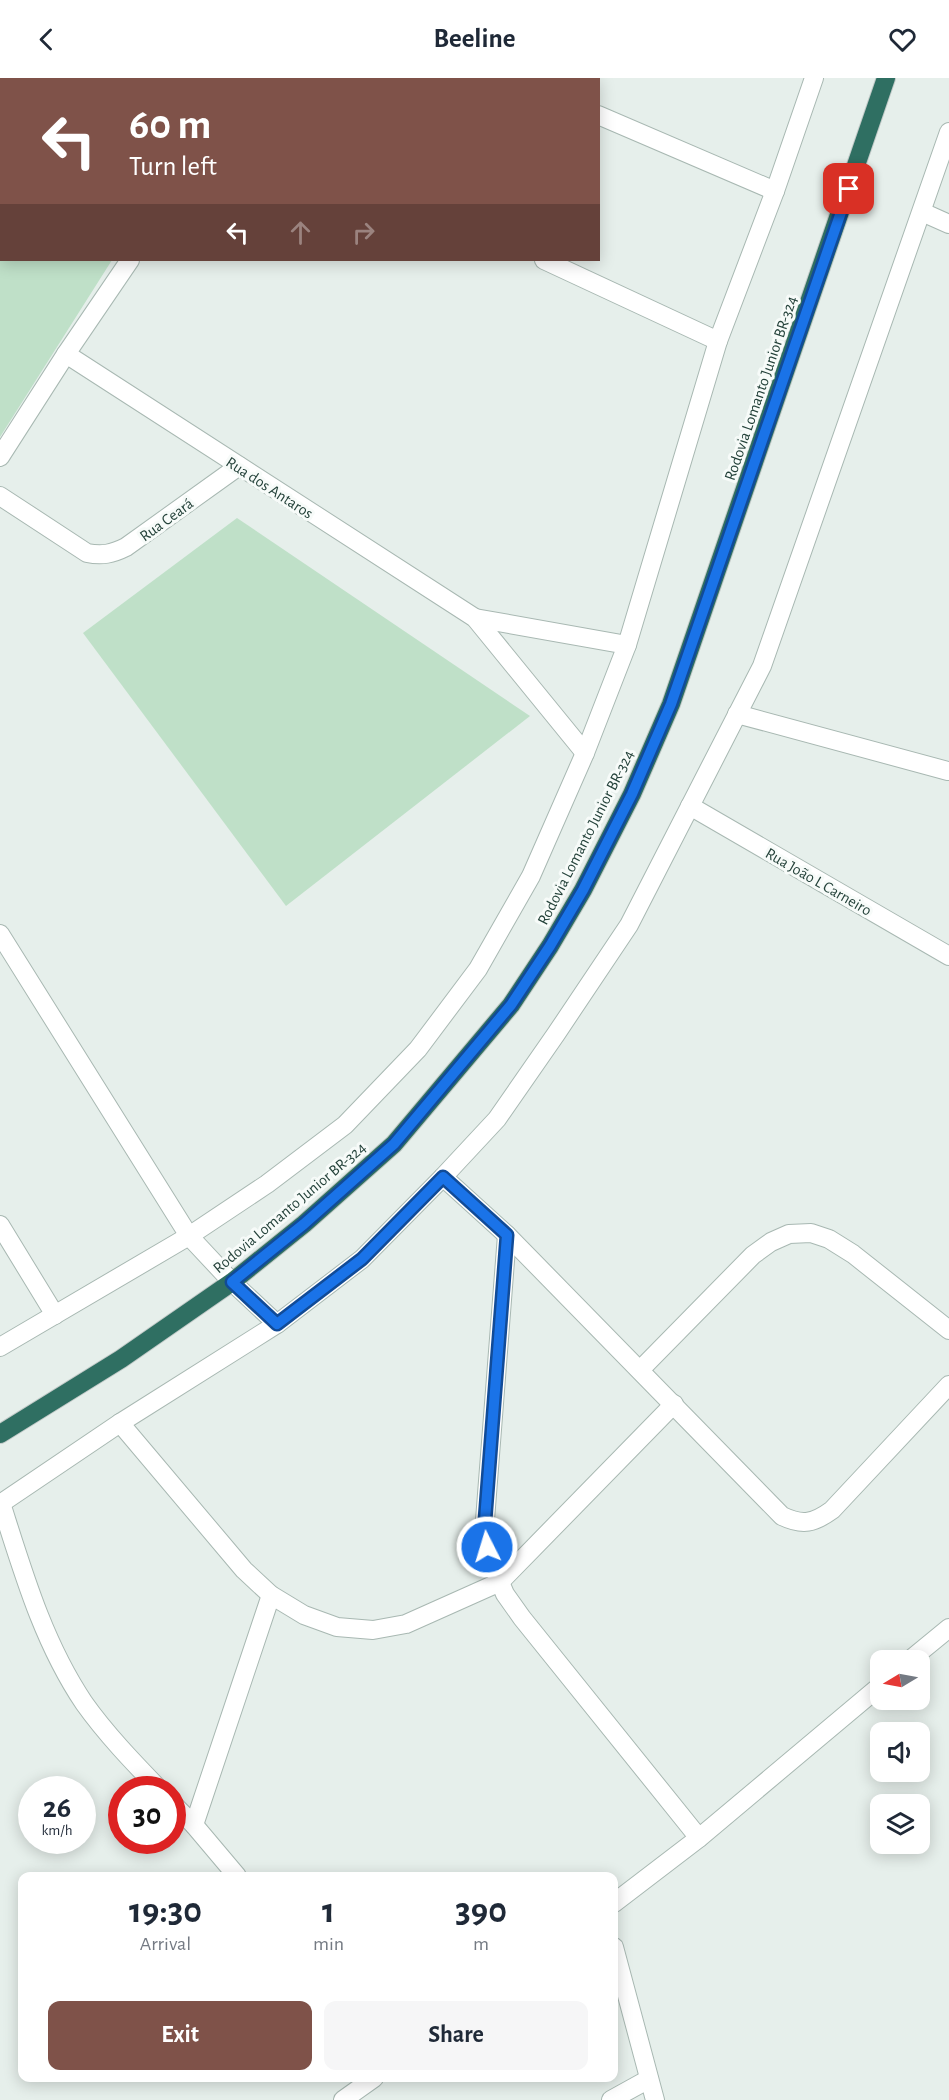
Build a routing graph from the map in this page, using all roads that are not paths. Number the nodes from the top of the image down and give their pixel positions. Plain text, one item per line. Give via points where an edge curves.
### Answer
1 (814, 78) edge
2 (886, 78) edge
3 (600, 116) edge
4 (949, 132) edge
5 (775, 191) junction
6 (921, 212) junction
7 (949, 224) edge
8 (129, 261) edge
9 (546, 261) edge
10 (718, 341) junction
11 (66, 354) junction
12 (0, 457) edge
13 (239, 466) junction
14 (0, 496) edge
15 (475, 618) junction
16 (627, 645) junction
17 (737, 714) junction
18 (585, 753) junction
19 (948, 771) edge
20 (690, 806) junction
21 (0, 934) edge
22 (949, 956) edge
23 (443, 1177) junction
24 (0, 1225) edge
25 (507, 1235) junction
26 (189, 1236) junction
27 (232, 1282) junction
28 (55, 1315) junction
29 (277, 1324) junction
30 (949, 1330) edge
31 (0, 1347) edge
32 (640, 1370) junction
33 (949, 1385) edge
34 (674, 1404) junction
35 (120, 1423) junction
36 (0, 1434) edge
37 (1, 1504) edge
38 (500, 1582) junction
39 (271, 1596) junction
40 (949, 1628) edge
41 (922, 1650) edge
42 (870, 1694) edge
43 (146, 1776) edge
44 (186, 1817) edge
45 (194, 1825) junction
46 (699, 1838) junction
47 (234, 1872) edge
48 (618, 1900) edge
49 (618, 1962) edge
50 (650, 2079) junction
51 (368, 2082) edge
52 (354, 2092) edge
53 (611, 2100) edge
54 (655, 2100) edge

1 - 5 street
2 - 27 highway, Rodovia Lomanto Junior BR-324 via 671,704 632,794 583,890 511,1005 394,1144
3 - 5 street
4 - 6 street
5 - 10 street
6 - 7 street
6 - 17 street via 762,666
8 - 11 street
9 - 10 street
10 - 16 street
11 - 12 street
11 - 13 street, Rua dos Antaros
13 - 14 street, Rua Ceará via 112,554 87,554
13 - 15 street, Rua dos Antaros
15 - 16 street, Rua dos Antaros
15 - 18 street, Rua dos Antaros
16 - 18 street
17 - 19 street
17 - 20 street
18 - 26 street via 531,876 478,969 418,1049 345,1125
20 - 22 street, Rua João L Carneiro
20 - 23 street via 629,925 497,1119
21 - 26 street
23 - 25 street
23 - 29 street via 362,1259
24 - 28 street
25 - 32 street
25 - 38 street via 484,1533
26 - 27 street
26 - 28 street
27 - 29 street
27 - 36 highway, Rodovia Lomanto Junior BR-324 via 121,1359
28 - 31 street
29 - 35 street
30 - 32 street via 829,1239 811,1233 789,1234 753,1256
32 - 34 street
33 - 34 street via 832,1510 808,1522 782,1516
34 - 38 street
35 - 37 street
35 - 39 street
37 - 43 street via 34,1605 57,1657 84,1703
38 - 39 street via 406,1624 373,1630 338,1627 304,1615
38 - 46 street via 522,1618
39 - 45 street
40 - 41 street
42 - 46 street
44 - 45 street
45 - 47 street
46 - 48 street
49 - 50 street
50 - 53 street
50 - 54 street
51 - 52 street

